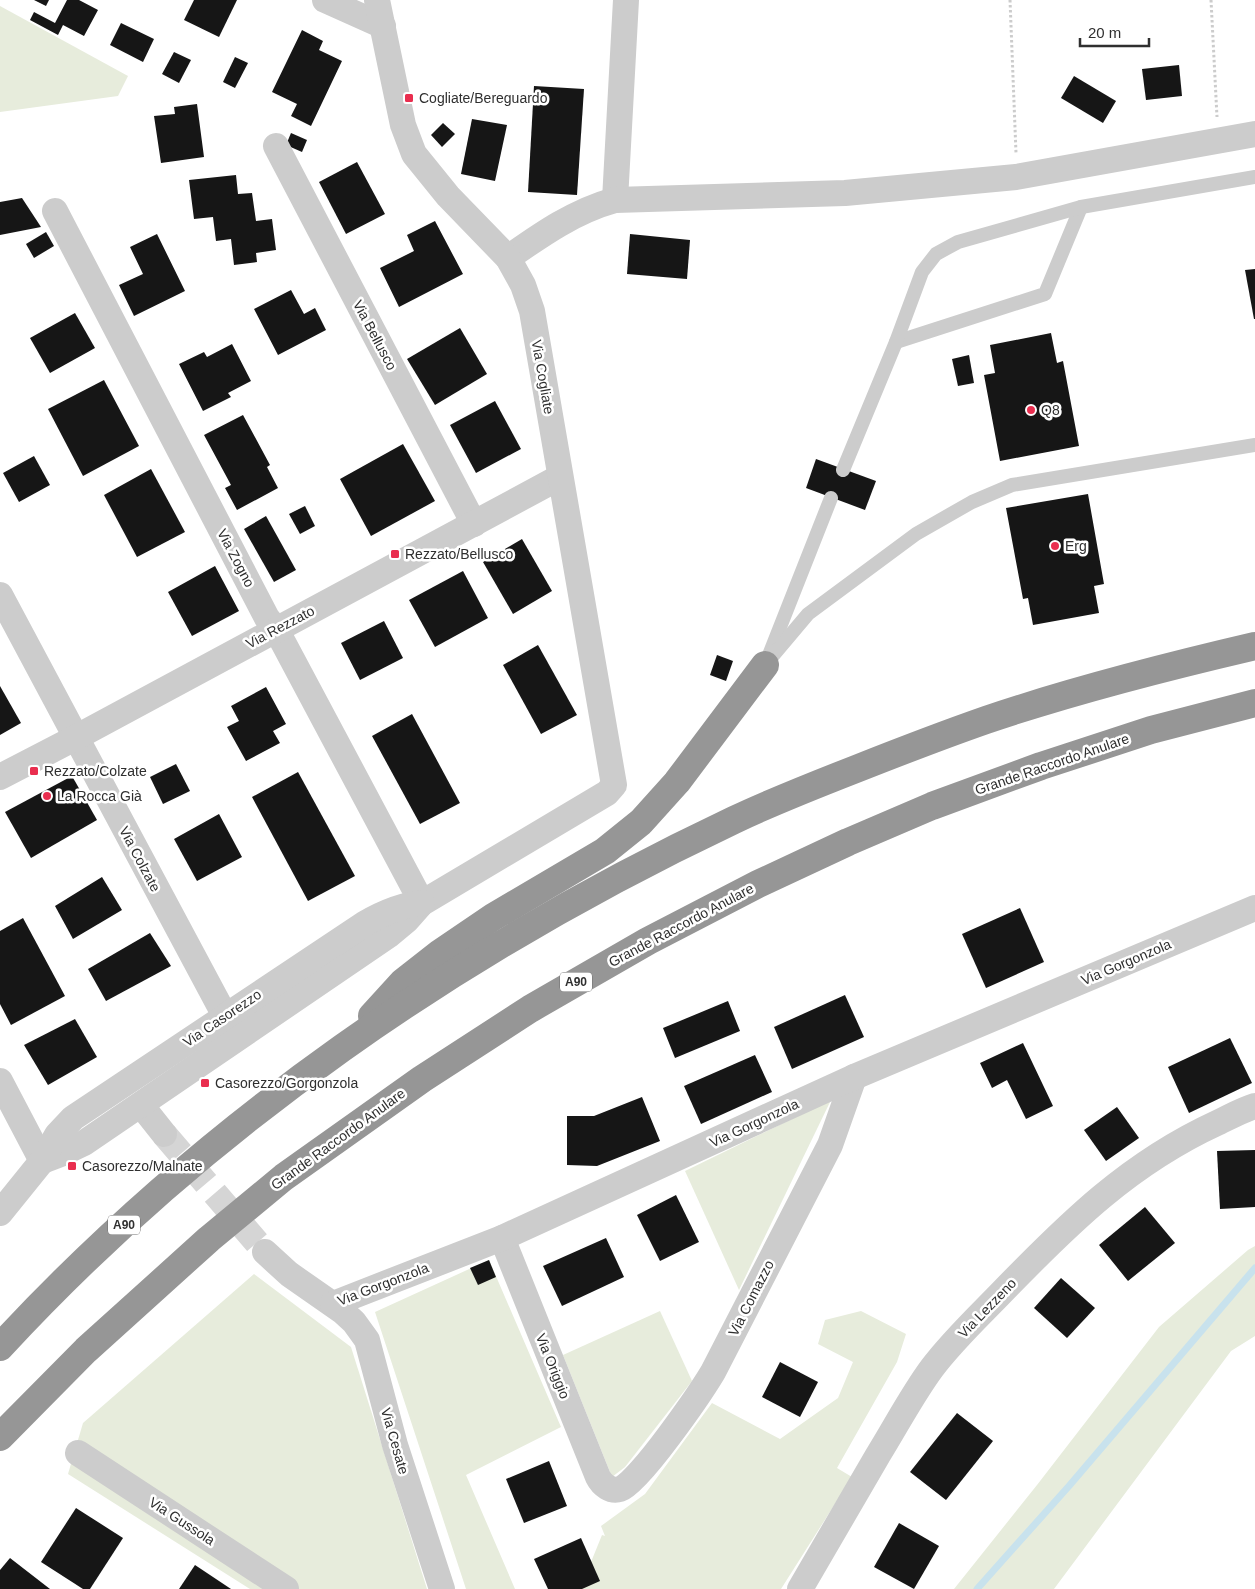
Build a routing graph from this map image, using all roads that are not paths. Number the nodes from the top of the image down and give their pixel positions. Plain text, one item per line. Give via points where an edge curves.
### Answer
1 (325, 0) edge
2 (377, 0) edge
3 (626, 0) edge
4 (383, 26) junction
5 (1255, 134) edge
6 (276, 146) dead end
7 (1255, 177) edge
8 (615, 200) junction
9 (1081, 207) junction
10 (55, 211) dead end
11 (508, 258) junction
12 (896, 342) junction
13 (1255, 446) edge
14 (843, 470) dead end
15 (560, 478) junction
16 (831, 498) dead end
17 (474, 524) junction
18 (0, 595) edge
19 (276, 629) junction
20 (1255, 646) edge
21 (765, 665) junction
22 (1255, 703) edge
23 (1255, 722) edge
24 (1151, 730) junction
25 (75, 738) junction
26 (0, 777) edge
27 (607, 794) joint
28 (422, 903) junction
29 (1255, 908) edge
30 (225, 1016) junction
31 (347, 1044) junction
32 (854, 1077) junction
33 (0, 1081) edge
34 (141, 1105) junction
35 (1255, 1106) edge
36 (164, 1134) tunnel mouth
37 (42, 1161) junction
38 (0, 1213) edge
39 (502, 1238) junction
40 (265, 1252) tunnel mouth
41 (333, 1304) junction
42 (0, 1347) edge
43 (0, 1438) edge
44 (78, 1453) dead end
45 (610, 1489) joint
46 (286, 1589) edge
47 (442, 1589) edge
48 (800, 1589) edge

1 - 4 street
2 - 4 street, Via Cogliate
3 - 8 street
4 - 11 street, Via Cogliate via 403,125 414,154 448,196
5 - 8 street via 1016,176 845,192
6 - 17 street, Via Bellusco
7 - 9 lane
8 - 11 street via 572,216
9 - 12 lane via 1044,294
9 - 12 lane via 958,242 936,254 922,272
10 - 19 street, Via Zogno via 267,618
11 - 15 street, Via Cogliate via 523,285 532,311
12 - 14 lane
13 - 21 lane via 1012,485 972,502 916,534 808,614
15 - 17 street, Via Rezzato
15 - 27 street, Via Cogliate via 614,780
16 - 21 lane
17 - 19 street, Via Rezzato
18 - 25 street, Via Colzate
19 - 25 street, Via Rezzato
19 - 28 street, Via Zogno
20 - 31 highway, A90 via 1142,674 989,719 822,782 738,818 567,906
21 - 31 highway via 677,782 641,822 605,851 493,917 420,967 386,999
22 - 24 highway, Grande Raccordo Anulare / A90
23 - 24 highway
24 - 43 highway, Grande Raccordo Anulare / A90 via 932,806 848,842 648,940 530,1009 422,1079 284,1177 208,1239 106,1331
25 - 26 street, Via Rezzato
25 - 30 street, Via Colzate
27 - 28 street, Via Casorezzo
28 - 30 street, Via Casorezzo via 394,909 364,924
28 - 34 street, Via Casorezzo via 394,931
29 - 32 street, Via Gorgonzola
30 - 37 street, Via Casorezzo via 73,1118 57,1135
31 - 42 highway, A90 via 256,1111 180,1173 37,1307
32 - 39 street, Via Gorgonzola
32 - 45 street, Via Comazzo via 830,1145 699,1395 634,1477 619,1489
33 - 37 street
34 - 36 street
34 - 37 street, Via Casorezzo via 84,1143
35 - 48 street, Via Lezzeno via 1176,1143 1110,1189 1076,1217 952,1344 931,1369 904,1412
37 - 38 street, Via Casorezzo
39 - 41 street, Via Gorgonzola
39 - 45 street, Via Origgio via 598,1477
40 - 41 street, Via Gorgonzola via 289,1274
41 - 47 street, Via Cesate via 354,1322 367,1340 395,1445
44 - 46 street, Via Gussola

